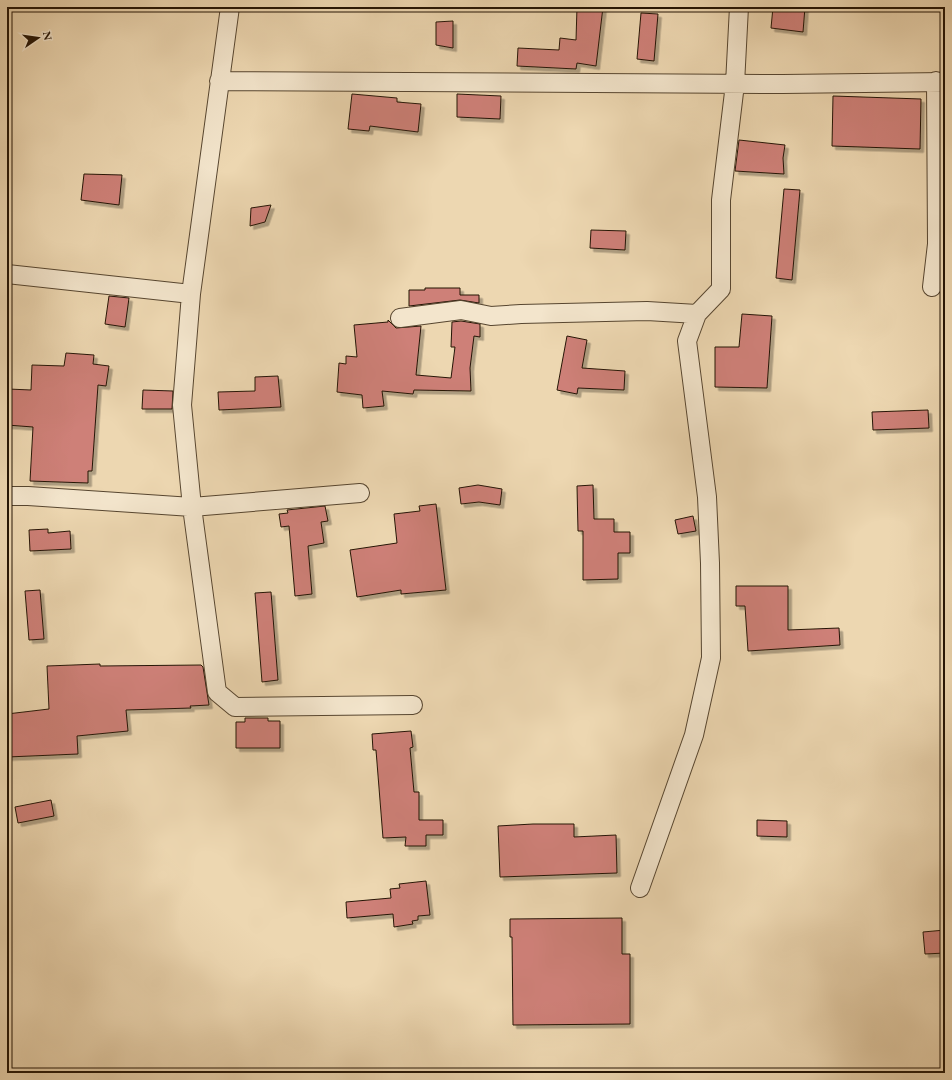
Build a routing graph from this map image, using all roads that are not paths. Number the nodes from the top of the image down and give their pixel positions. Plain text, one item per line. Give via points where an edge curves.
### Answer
1 (230, 7) edge
2 (739, 7) edge
3 (219, 81) junction
4 (941, 81) edge
5 (735, 84) junction
6 (7, 274) edge
7 (932, 286) dead end
8 (191, 294) junction
9 (697, 314) junction
10 (400, 318) dead end
11 (360, 493) dead end
12 (7, 496) edge
13 (192, 507) junction
14 (413, 705) dead end
15 (640, 888) dead end

1 - 3 street
2 - 5 street
3 - 5 street
3 - 8 street
4 - 5 street
4 - 7 street via 937,244
5 - 9 street via 720,200 721,289
6 - 8 street
8 - 13 street via 182,405
9 - 10 street via 647,311 491,316 461,310
9 - 15 street via 687,341 707,497 711,658 694,735
11 - 13 street
12 - 13 street
13 - 14 street via 217,692 235,707

